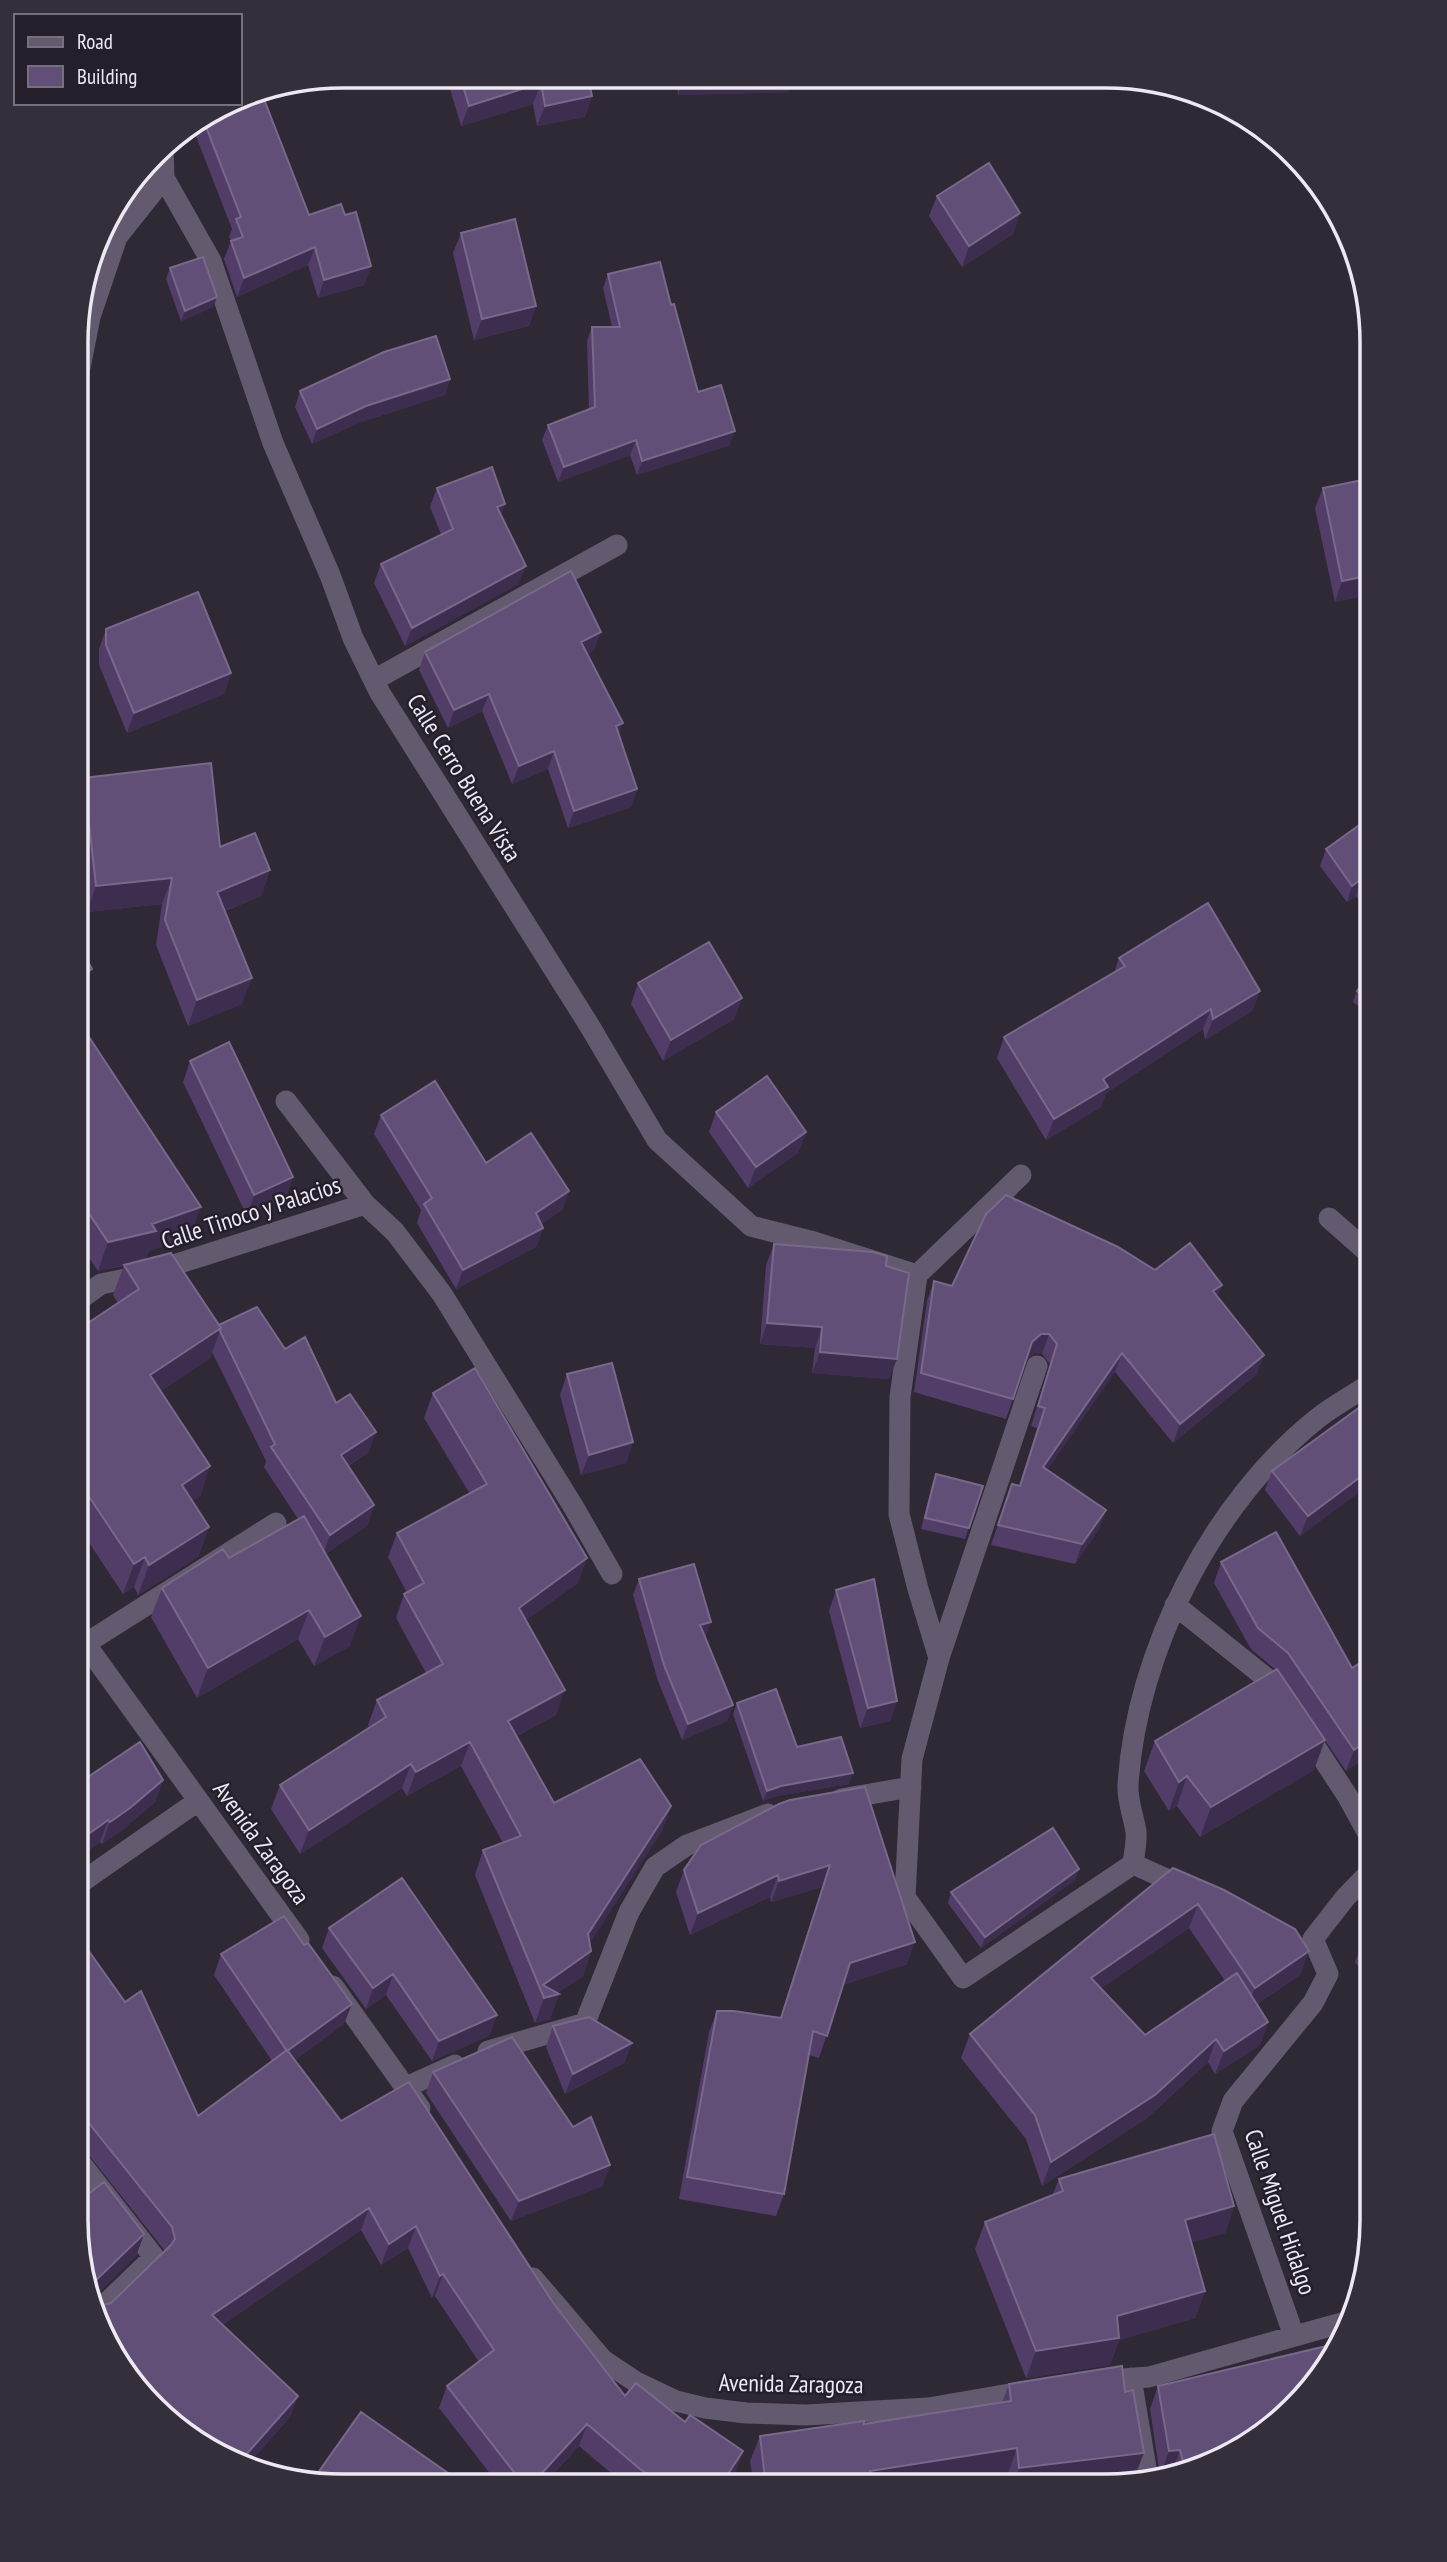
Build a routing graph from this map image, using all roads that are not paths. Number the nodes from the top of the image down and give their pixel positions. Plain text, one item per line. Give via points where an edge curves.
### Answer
1 (163, 161) edge
2 (164, 178) junction
3 (88, 327) edge
4 (617, 545) dead end
5 (374, 680) junction
6 (286, 1101) dead end
7 (1021, 1175) dead end
8 (365, 1204) junction
9 (1329, 1218) dead end
10 (1360, 1245) edge
11 (917, 1275) junction
12 (88, 1293) edge
13 (1037, 1366) dead end
14 (1360, 1390) edge
15 (276, 1523) dead end
16 (612, 1574) dead end
17 (1175, 1605) junction
18 (88, 1633) edge
19 (88, 1647) edge
20 (939, 1658) junction
21 (911, 1787) junction
22 (198, 1801) junction
23 (819, 1803) edge
24 (793, 1807) edge
25 (1360, 1819) edge
26 (1133, 1864) junction
27 (88, 1877) edge
28 (1360, 1882) edge
29 (1212, 1898) edge
30 (1290, 1930) edge
31 (1313, 1939) junction
32 (406, 2087) junction
33 (431, 2125) edge
34 (88, 2173) edge
35 (519, 2257) edge
36 (103, 2306) edge
37 (1337, 2324) edge
38 (1294, 2336) junction
39 (1131, 2378) junction
40 (1079, 2383) edge
41 (1056, 2386) edge
42 (1147, 2471) edge

1 - 2 street, Calle Cerro Buena Vista
2 - 3 street via 117,237
2 - 5 street, Calle Cerro Buena Vista via 211,261 274,443
4 - 5 street
5 - 11 street, Calle Cerro Buena Vista via 657,1140 751,1226
6 - 8 street
7 - 11 street
8 - 12 street, Calle Tinoco y Palacios via 101,1284
8 - 16 street via 396,1232 442,1294
9 - 10 street
11 - 20 street via 900,1397 899,1514
13 - 20 street
14 - 17 street via 1318,1418 1268,1465 1219,1526
15 - 18 street
17 - 25 street via 1270,1681
17 - 26 street via 1147,1678 1132,1754 1127,1788 1136,1834
19 - 22 street, Avenida Zaragoza
20 - 21 street via 912,1759
21 - 23 street
21 - 26 street via 905,1897 963,1978
22 - 27 street
22 - 32 street, Avenida Zaragoza
24 - 32 street via 687,1844 655,1867 629,1912 585,2023 498,2046
26 - 29 street
28 - 31 street
30 - 31 street
31 - 38 street, Calle Miguel Hidalgo via 1328,1974 1312,2003 1233,2101 1222,2131
32 - 33 street, Avenida Zaragoza
34 - 36 street via 154,2257
35 - 41 street, Avenida Zaragoza via 603,2360 636,2382 705,2408 806,2415 929,2408
37 - 38 street
38 - 39 street via 1149,2377
39 - 40 street
39 - 42 street

